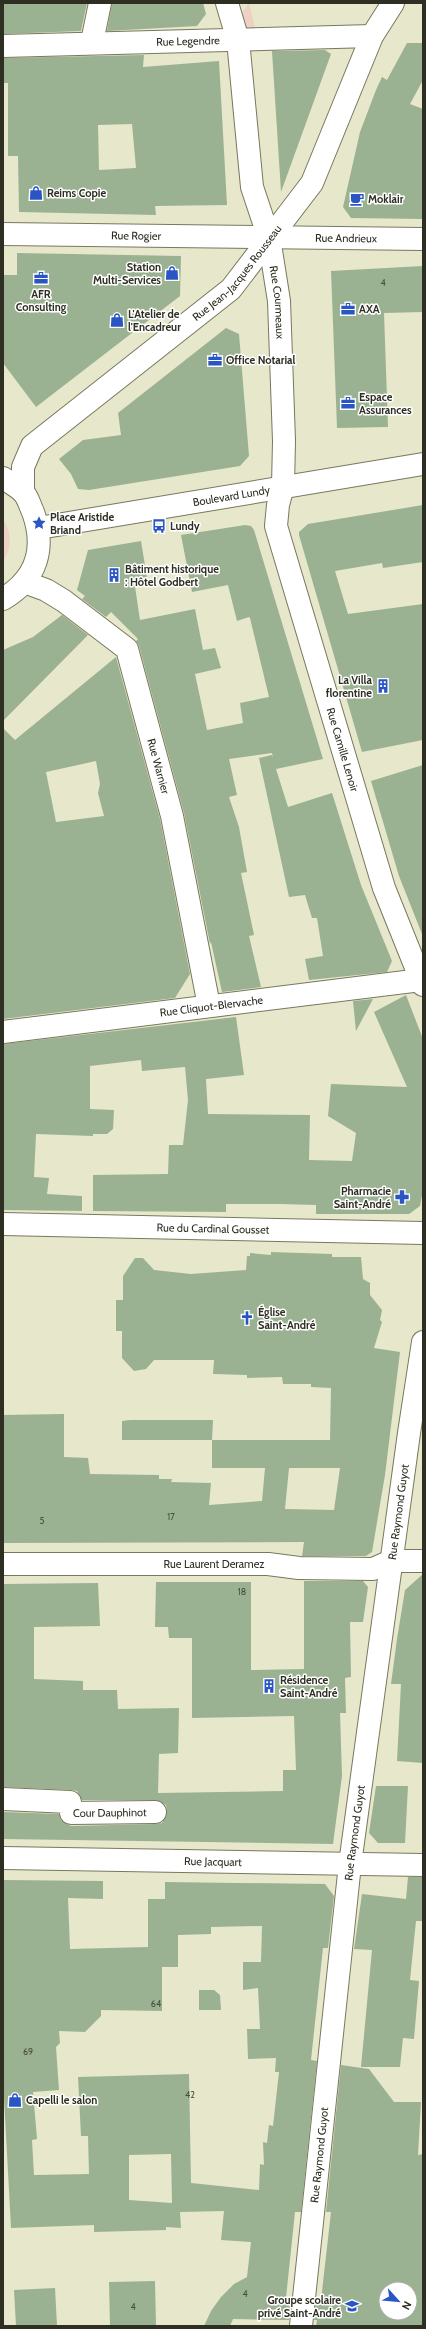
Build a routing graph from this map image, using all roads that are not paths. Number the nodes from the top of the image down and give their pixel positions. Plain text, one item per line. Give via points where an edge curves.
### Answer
1 (100, 3) edge
2 (227, 3) edge
3 (393, 3) edge
4 (372, 36) junction
5 (238, 40) junction
6 (92, 42) junction
7 (3, 46) edge
8 (3, 234) edge
9 (269, 238) junction
10 (423, 239) edge
11 (423, 464) edge
12 (3, 478) edge
13 (283, 486) junction
14 (24, 492) junction
15 (39, 528) junction
16 (24, 582) junction
17 (3, 599) edge
18 (422, 983) edge
19 (209, 1006) junction
20 (3, 1032) edge
21 (3, 1224) edge
22 (423, 1233) edge
23 (423, 1342) edge
24 (391, 1561) junction
25 (423, 1561) edge
26 (3, 1564) edge
27 (3, 1799) edge
28 (155, 1812) dead end
29 (3, 1858) edge
30 (350, 1864) junction
31 (423, 1865) edge
32 (301, 2326) edge

1 - 6 street
2 - 5 street, Rue Courmeaux
3 - 4 street, Rue Jean-Jacques Rousseau
4 - 5 street, Rue Legendre
4 - 9 street, Rue Jean-Jacques Rousseau via 312,183
5 - 6 street, Rue Legendre
5 - 9 street, Rue Courmeaux via 252,187
6 - 7 street, Rue Legendre
8 - 9 street, Rue Rogier
9 - 10 street, Rue Andrieux
9 - 13 street, Rue Courmeaux via 279,300
9 - 14 street, Rue Jean-Jacques Rousseau via 231,289 32,446 24,467
11 - 13 street, Boulevard Lundy
12 - 14 street
13 - 15 street, Boulevard Lundy
13 - 18 street, Rue Camille Lenoir via 276,526 384,888
14 - 15 street
15 - 16 street via 38,550 33,570
16 - 17 street
16 - 19 street, Rue Warnier via 46,590 127,649 172,816
18 - 19 street, Rue Cliquot-Blervache
19 - 20 street, Rue Cliquot-Blervache
21 - 22 street, Rue du Cardinal Gousset
23 - 24 street, Rue Raymond Guyot
24 - 25 street, Rue Laurent Deramez
24 - 26 street, Rue Laurent Deramez via 373,1569 298,1568 268,1564
24 - 30 street, Rue Raymond Guyot
27 - 28 street, Cour Dauphinot via 70,1802 71,1813
29 - 30 street, Rue Jacquart
30 - 31 street, Rue Jacquart
30 - 32 street, Rue Raymond Guyot

